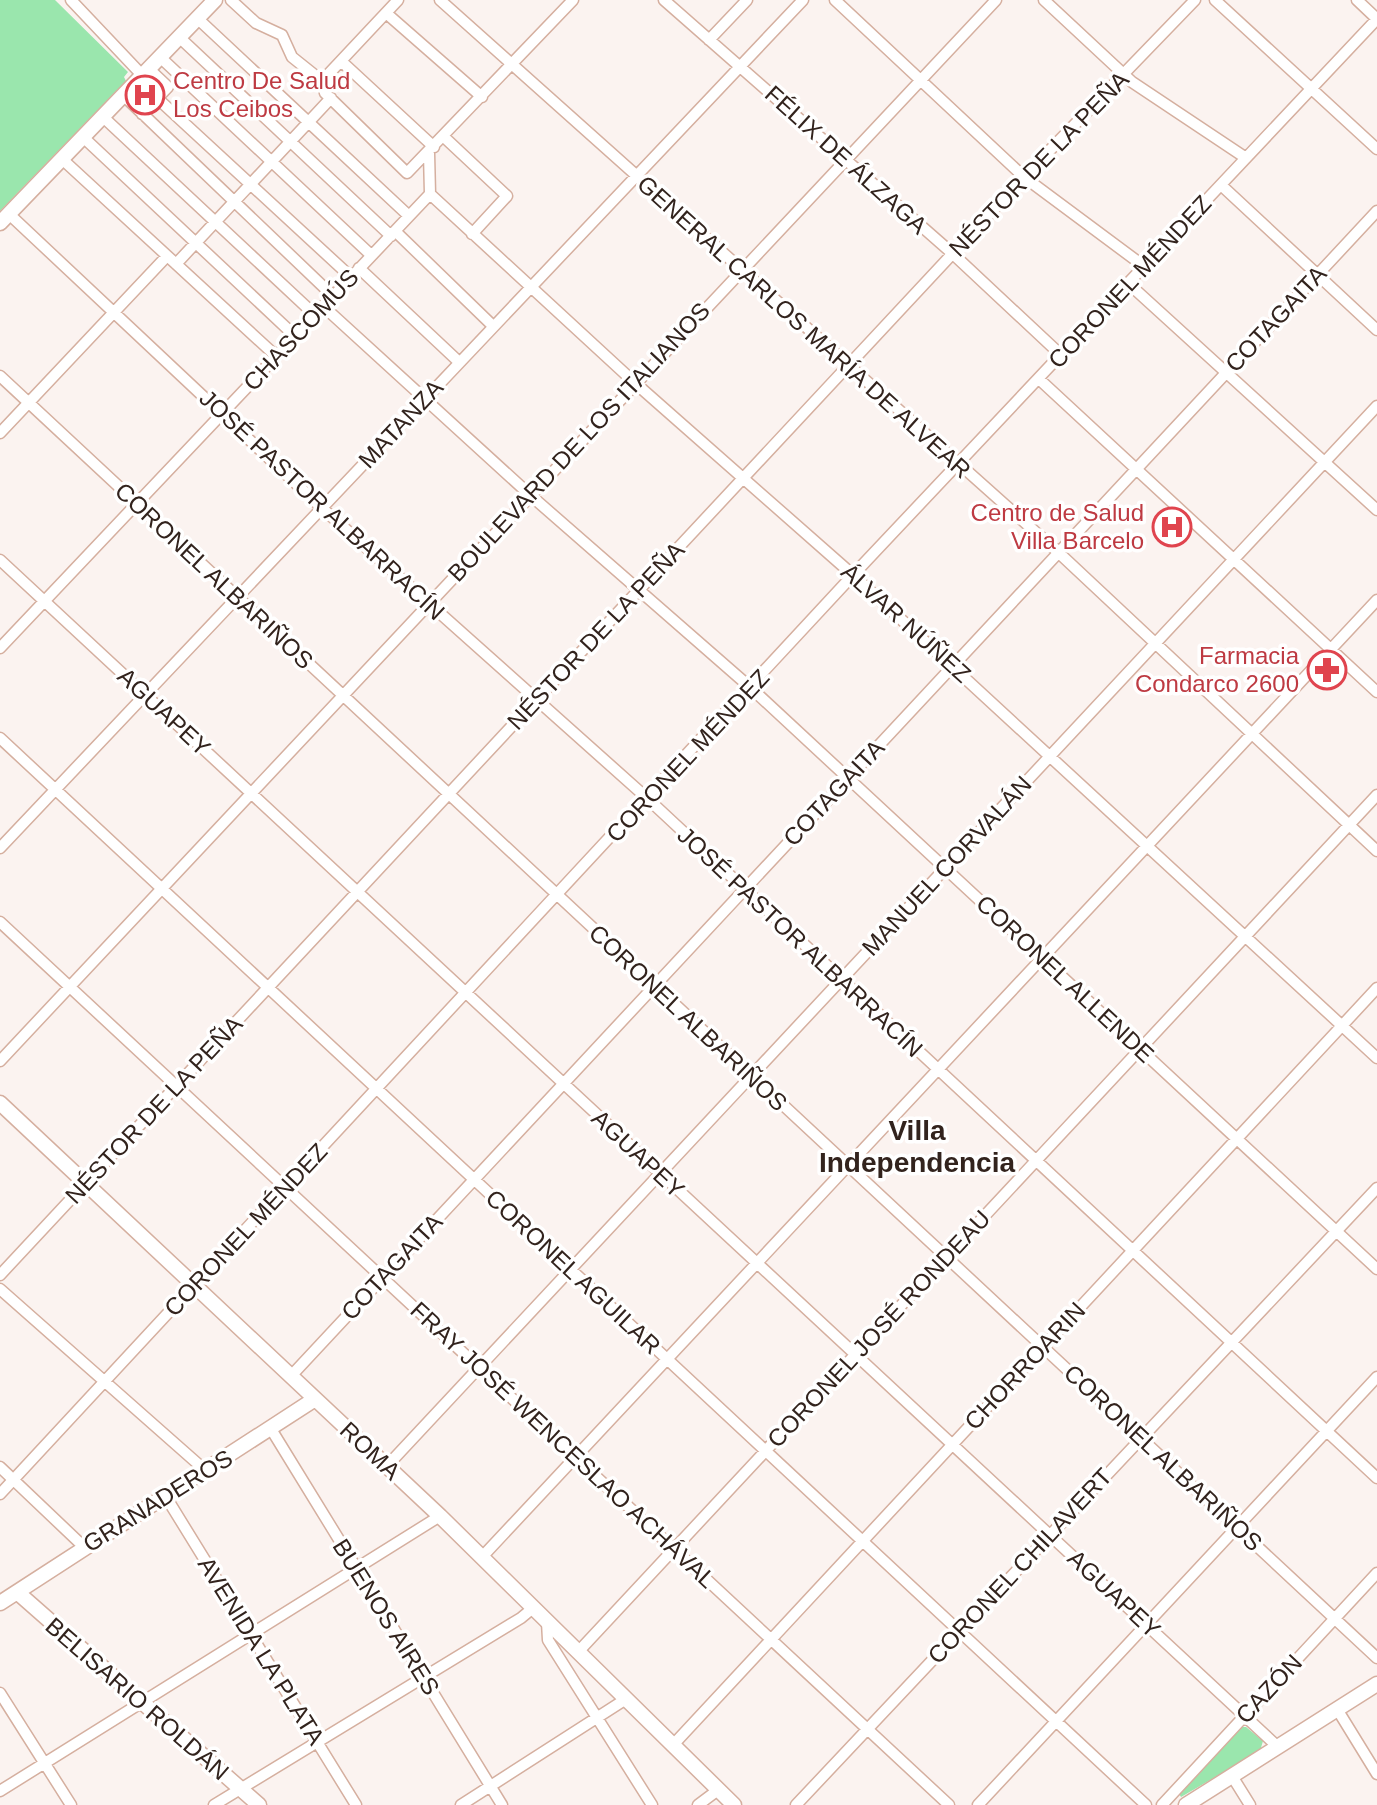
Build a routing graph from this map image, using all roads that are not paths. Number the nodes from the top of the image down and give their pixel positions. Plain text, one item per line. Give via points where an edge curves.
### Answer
1 (71, 0) edge
2 (215, 0) edge
3 (231, 0) edge
4 (398, 0) edge
5 (440, 0) edge
6 (573, 0) edge
7 (664, 0) edge
8 (747, 0) edge
9 (803, 0) edge
10 (835, 0) edge
11 (996, 0) edge
12 (1044, 0) edge
13 (1195, 0) edge
14 (1215, 0) edge
15 (1357, 0) edge
16 (386, 13) junction
17 (197, 18) junction
18 (1377, 19) edge
19 (179, 37) junction
20 (709, 40) junction
21 (160, 57) junction
22 (341, 61) junction
23 (512, 65) junction
24 (741, 67) junction
25 (146, 72) junction
26 (1124, 75) junction
27 (921, 79) junction
28 (322, 81) junction
29 (1311, 88) junction
30 (123, 95) junction
31 (482, 97) junction
32 (157, 98) junction
33 (331, 98) junction
34 (142, 114) junction
35 (102, 116) junction
36 (308, 123) junction
37 (83, 137) junction
38 (444, 137) junction
39 (291, 141) junction
40 (1377, 149) edge
41 (432, 150) junction
42 (1246, 158) junction
43 (62, 159) junction
44 (845, 160) junction
45 (272, 162) junction
46 (635, 176) junction
47 (1024, 177) junction
48 (252, 183) junction
49 (1221, 185) junction
50 (430, 194) junction
51 (234, 202) junction
52 (1377, 211) edge
53 (409, 216) junction
54 (4, 219) edge
55 (215, 222) junction
56 (393, 233) junction
57 (472, 234) junction
58 (195, 243) junction
59 (953, 254) junction
60 (371, 255) junction
61 (171, 260) junction
62 (1145, 267) junction
63 (359, 268) junction
64 (741, 271) junction
65 (1317, 275) junction
66 (351, 277) junction
67 (1129, 284) junction
68 (531, 287) junction
69 (333, 296) junction
70 (323, 306) junction
71 (113, 312) junction
72 (315, 315) junction
73 (493, 326) junction
74 (1377, 330) edge
75 (295, 336) junction
76 (1061, 355) junction
77 (276, 356) junction
78 (459, 362) junction
79 (849, 367) junction
80 (1227, 372) junction
81 (0, 376) edge
82 (1040, 380) junction
83 (634, 382) junction
84 (425, 399) junction
85 (28, 403) junction
86 (1377, 406) edge
87 (222, 413) junction
88 (0, 433) edge
89 (1326, 462) junction
90 (959, 465) junction
91 (1136, 468) junction
92 (744, 478) junction
93 (529, 494) junction
94 (138, 504) junction
95 (322, 508) junction
96 (1377, 510) edge
97 (1059, 553) junction
98 (1234, 558) junction
99 (0, 560) edge
100 (853, 575) junction
101 (638, 590) junction
102 (238, 597) junction
103 (1377, 600) edge
104 (45, 601) junction
105 (427, 603) junction
106 (1155, 644) junction
107 (0, 648) edge
108 (1331, 650) junction
109 (952, 665) junction
110 (751, 688) junction
111 (1377, 692) edge
112 (341, 694) junction
113 (146, 695) junction
114 (536, 701) junction
115 (1253, 735) junction
116 (0, 738) edge
117 (1050, 755) junction
118 (849, 778) junction
119 (55, 789) junction
120 (251, 792) junction
121 (448, 795) junction
122 (1377, 795) edge
123 (648, 799) junction
124 (1349, 825) junction
125 (1149, 846) junction
126 (0, 848) edge
127 (1377, 851) edge
128 (946, 867) junction
129 (160, 888) junction
130 (744, 890) junction
131 (356, 891) junction
132 (557, 897) junction
133 (0, 922) edge
134 (1246, 936) junction
135 (1042, 958) junction
136 (841, 980) junction
137 (653, 985) junction
138 (69, 986) junction
139 (266, 988) junction
140 (1377, 988) edge
141 (466, 992) junction
142 (1342, 1025) junction
143 (1140, 1048) junction
144 (1377, 1058) edge
145 (0, 1061) edge
146 (938, 1070) junction
147 (752, 1078) junction
148 (563, 1083) junction
149 (176, 1084) junction
150 (377, 1089) junction
151 (0, 1103) edge
152 (1236, 1138) junction
153 (1036, 1161) junction
154 (848, 1166) junction
155 (660, 1175) junction
156 (473, 1179) junction
157 (88, 1182) junction
158 (286, 1188) junction
159 (1377, 1188) edge
160 (1336, 1232) junction
161 (1132, 1251) junction
162 (945, 1258) junction
163 (757, 1264) junction
164 (570, 1269) junction
165 (1377, 1269) edge
166 (0, 1275) edge
167 (383, 1277) junction
168 (194, 1285) junction
169 (0, 1289) edge
170 (1231, 1342) junction
171 (1042, 1347) junction
172 (855, 1355) junction
173 (666, 1360) junction
174 (479, 1367) junction
175 (291, 1376) junction
176 (1377, 1377) edge
177 (103, 1381) junction
178 (315, 1399) junction
179 (271, 1429) junction
180 (1327, 1431) junction
181 (1142, 1437) junction
182 (953, 1444) junction
183 (764, 1451) junction
184 (578, 1457) junction
185 (387, 1466) junction
186 (0, 1467) edge
187 (206, 1471) junction
188 (1377, 1478) edge
189 (14, 1480) junction
190 (0, 1494) edge
191 (166, 1497) junction
192 (440, 1516) junction
193 (1237, 1528) junction
194 (1049, 1534) junction
195 (862, 1541) junction
196 (84, 1547) junction
197 (675, 1547) junction
198 (482, 1557) junction
199 (356, 1569) junction
200 (1377, 1573) edge
201 (17, 1592) junction
202 (0, 1603) edge
203 (533, 1608) junction
204 (1335, 1618) junction
205 (547, 1622) junction
206 (1146, 1624) junction
207 (958, 1632) junction
208 (250, 1635) junction
209 (771, 1638) junction
210 (578, 1652) junction
211 (1377, 1658) edge
212 (423, 1678) junction
213 (1377, 1684) edge
214 (0, 1693) edge
215 (626, 1699) junction
216 (140, 1703) junction
217 (1337, 1709) junction
218 (1245, 1716) junction
219 (597, 1718) junction
220 (1057, 1722) junction
221 (868, 1729) junction
222 (317, 1742) junction
223 (673, 1745) junction
224 (1278, 1747) junction
225 (44, 1763) junction
226 (1377, 1774) edge
227 (1232, 1776) junction
228 (490, 1786) junction
229 (240, 1789) junction
230 (718, 1790) junction
231 (0, 1791) edge
232 (71, 1805) edge
233 (214, 1805) edge
234 (259, 1805) edge
235 (356, 1805) edge
236 (461, 1805) edge
237 (502, 1805) edge
238 (652, 1805) edge
239 (698, 1805) edge
240 (734, 1805) edge
241 (796, 1805) edge
242 (949, 1805) edge
243 (978, 1805) edge
244 (1146, 1805) edge
245 (1162, 1805) edge
246 (1186, 1805) edge
247 (1250, 1805) edge

1 - 25 street
2 - 17 street
3 - 28 street via 256,23 282,35 292,57
4 - 16 street
5 - 23 street, GENERAL CARLOS MARÍA DE ALVEAR
6 - 23 street
7 - 20 street, FÉLIX DE ÁLZAGA
8 - 20 street
9 - 24 street, MATANZA
10 - 27 street
11 - 27 street, BOULEVARD DE LOS ITALIANOS
12 - 26 street
13 - 26 street, NÉSTOR DE LA PEÑA
14 - 29 street
15 - 18 street
16 - 22 street
16 - 31 street
17 - 19 street
17 - 36 street
18 - 29 street, CORONEL MÉNDEZ
19 - 21 street
19 - 39 street
20 - 24 street, FÉLIX DE ÁLZAGA
21 - 25 street
21 - 45 street
22 - 28 street
22 - 41 street
23 - 31 street
23 - 46 street, GENERAL CARLOS MARÍA DE ALVEAR
24 - 44 street, FÉLIX DE ÁLZAGA
24 - 46 street, MATANZA
25 - 30 street
25 - 32 street via 168,87
26 - 42 street
26 - 47 street, NÉSTOR DE LA PEÑA
27 - 44 street, BOULEVARD DE LOS ITALIANOS
27 - 47 street
28 - 33 street
29 - 40 street
29 - 42 street, CORONEL MÉNDEZ
30 - 34 street
30 - 35 street
31 - 38 street
32 - 34 street
32 - 48 street
33 - 36 street
33 - 41 street via 407,173
34 - 51 street
35 - 37 street
35 - 55 street
36 - 39 street
36 - 53 street
37 - 43 street
37 - 58 street
38 - 41 street
38 - 57 street via 507,196
39 - 45 street
39 - 56 street
41 - 50 street
42 - 49 street, CORONEL MÉNDEZ
43 - 54 street
43 - 61 street
44 - 59 street, FÉLIX DE ÁLZAGA
44 - 64 street, BOULEVARD DE LOS ITALIANOS
45 - 48 street
45 - 60 street
46 - 64 street, GENERAL CARLOS MARÍA DE ALVEAR
46 - 68 street, MATANZA
47 - 59 street, NÉSTOR DE LA PEÑA
47 - 62 street
48 - 51 street
48 - 66 street
49 - 62 street, CORONEL MÉNDEZ
49 - 65 street
50 - 53 street, CHASCOMÚS
50 - 57 street, ÁLVAR NÚÑEZ
51 - 55 street
51 - 69 street
52 - 65 street, COTAGAITA
53 - 56 street, CHASCOMÚS
54 - 71 street, JOSÉ PASTOR ALBARRACÍN
55 - 58 street
55 - 72 street
56 - 60 street, CHASCOMÚS
56 - 73 street
57 - 68 street, ÁLVAR NÚÑEZ
58 - 61 street
58 - 75 street
59 - 76 street, FÉLIX DE ÁLZAGA
59 - 79 street, NÉSTOR DE LA PEÑA
60 - 63 street, CHASCOMÚS
61 - 71 street
61 - 77 street
62 - 67 street, CORONEL MÉNDEZ
63 - 66 street, CHASCOMÚS
63 - 78 street
64 - 79 street, GENERAL CARLOS MARÍA DE ALVEAR
64 - 83 street, BOULEVARD DE LOS ITALIANOS
65 - 74 street
65 - 80 street, COTAGAITA
66 - 69 street, CHASCOMÚS
67 - 76 street, CORONEL MÉNDEZ
67 - 80 street
68 - 73 street, MATANZA
68 - 83 street, ÁLVAR NÚÑEZ
69 - 70 street, CHASCOMÚS
70 - 72 street, CHASCOMÚS
70 - 84 street, CORONEL ALLENDE
71 - 85 street
71 - 87 street, JOSÉ PASTOR ALBARRACÍN
72 - 75 street, CHASCOMÚS
73 - 78 street, MATANZA
75 - 77 street, CHASCOMÚS
76 - 82 street, CORONEL MÉNDEZ
77 - 87 street, CHASCOMÚS
78 - 84 street, MATANZA
79 - 90 street, GENERAL CARLOS MARÍA DE ALVEAR
79 - 92 street, NÉSTOR DE LA PEÑA
80 - 89 street
80 - 91 street, COTAGAITA
81 - 85 street, CORONEL ALBARIÑOS
82 - 90 street, CORONEL MÉNDEZ
82 - 91 street
83 - 92 street, ÁLVAR NÚÑEZ
83 - 93 street, BOULEVARD DE LOS ITALIANOS
84 - 93 street, CORONEL ALLENDE
84 - 95 street, MATANZA
85 - 88 street
85 - 94 street, CORONEL ALBARIÑOS
86 - 89 street, MANUEL CORVALÁN
87 - 94 street, CHASCOMÚS
87 - 95 street, JOSÉ PASTOR ALBARRACÍN
89 - 96 street
89 - 98 street, MANUEL CORVALÁN
90 - 97 street, GENERAL CARLOS MARÍA DE ALVEAR
90 - 100 street, CORONEL MÉNDEZ
91 - 97 street, COTAGAITA
91 - 98 street
92 - 100 street, ÁLVAR NÚÑEZ
92 - 101 street, NÉSTOR DE LA PEÑA
93 - 101 street, CORONEL ALLENDE
93 - 105 street, BOULEVARD DE LOS ITALIANOS
94 - 102 street, CORONEL ALBARIÑOS
94 - 104 street, CHASCOMÚS
95 - 102 street, MATANZA
95 - 105 street, JOSÉ PASTOR ALBARRACÍN
97 - 106 street, GENERAL CARLOS MARÍA DE ALVEAR
97 - 109 street, COTAGAITA
98 - 106 street, MANUEL CORVALÁN
98 - 108 street
99 - 104 street, AGUAPEY
100 - 109 street, ÁLVAR NÚÑEZ
100 - 110 street, CORONEL MÉNDEZ
101 - 110 street, CORONEL ALLENDE
101 - 114 street, NÉSTOR DE LA PEÑA
102 - 112 street, CORONEL ALBARIÑOS
102 - 113 street, MATANZA
103 - 108 street
104 - 107 street, CHASCOMÚS
104 - 113 street, AGUAPEY
105 - 112 street, BOULEVARD DE LOS ITALIANOS
105 - 114 street, JOSÉ PASTOR ALBARRACÍN
106 - 115 street, GENERAL CARLOS MARÍA DE ALVEAR
106 - 117 street, MANUEL CORVALÁN
108 - 111 street
108 - 115 street
109 - 117 street, ÁLVAR NÚÑEZ
109 - 118 street, COTAGAITA
110 - 118 street, CORONEL ALLENDE
110 - 123 street, CORONEL MÉNDEZ
112 - 120 street, BOULEVARD DE LOS ITALIANOS
112 - 121 street, CORONEL ALBARIÑOS
113 - 119 street, MATANZA
113 - 120 street, AGUAPEY
114 - 121 street, NÉSTOR DE LA PEÑA
114 - 123 street, JOSÉ PASTOR ALBARRACÍN
115 - 124 street, GENERAL CARLOS MARÍA DE ALVEAR
115 - 125 street
116 - 119 street, CORONEL AGUILAR
117 - 125 street, ÁLVAR NÚÑEZ
117 - 128 street, MANUEL CORVALÁN
118 - 128 street, CORONEL ALLENDE
118 - 130 street, COTAGAITA
119 - 126 street, MATANZA
119 - 129 street, CORONEL AGUILAR
120 - 129 street, BOULEVARD DE LOS ITALIANOS
120 - 131 street, AGUAPEY
121 - 131 street, NÉSTOR DE LA PEÑA
121 - 132 street, CORONEL ALBARIÑOS
122 - 124 street, CORONEL JOSÉ RONDEAU
123 - 130 street, JOSÉ PASTOR ALBARRACÍN
123 - 132 street, CORONEL MÉNDEZ
124 - 127 street, GENERAL CARLOS MARÍA DE ALVEAR
124 - 134 street, CORONEL JOSÉ RONDEAU
125 - 134 street, ÁLVAR NÚÑEZ
125 - 135 street
128 - 135 street, CORONEL ALLENDE
128 - 136 street, MANUEL CORVALÁN
129 - 138 street, BOULEVARD DE LOS ITALIANOS
129 - 139 street, CORONEL AGUILAR
130 - 136 street, JOSÉ PASTOR ALBARRACÍN
130 - 137 street, COTAGAITA
131 - 139 street, NÉSTOR DE LA PEÑA
131 - 141 street, AGUAPEY
132 - 137 street, CORONEL ALBARIÑOS
132 - 141 street, CORONEL MÉNDEZ
133 - 138 street, FRAY JOSÉ WENCESLAO ACHÁVAL
134 - 142 street, ÁLVAR NÚÑEZ
134 - 143 street, CORONEL JOSÉ RONDEAU
135 - 143 street, CORONEL ALLENDE
135 - 146 street
136 - 146 street, JOSÉ PASTOR ALBARRACÍN
136 - 147 street, MANUEL CORVALÁN
137 - 147 street, CORONEL ALBARIÑOS
137 - 148 street, COTAGAITA
138 - 145 street, BOULEVARD DE LOS ITALIANOS
138 - 149 street, FRAY JOSÉ WENCESLAO ACHÁVAL
139 - 149 street, NÉSTOR DE LA PEÑA
139 - 150 street, CORONEL AGUILAR
140 - 142 street, CHORROARIN
141 - 148 street, AGUAPEY
141 - 150 street, CORONEL MÉNDEZ
142 - 144 street, ÁLVAR NÚÑEZ
142 - 152 street, CHORROARIN
143 - 152 street, CORONEL ALLENDE
143 - 153 street, CORONEL JOSÉ RONDEAU
146 - 153 street, JOSÉ PASTOR ALBARRACÍN
146 - 154 street
147 - 154 street, CORONEL ALBARIÑOS
147 - 155 street, MANUEL CORVALÁN
148 - 155 street, AGUAPEY
148 - 156 street, COTAGAITA
149 - 157 street, NÉSTOR DE LA PEÑA
149 - 158 street, FRAY JOSÉ WENCESLAO ACHÁVAL
150 - 156 street, CORONEL AGUILAR
150 - 158 street, CORONEL MÉNDEZ
151 - 157 street, ROMA
152 - 160 street, CORONEL ALLENDE
152 - 161 street, CHORROARIN
153 - 161 street, JOSÉ PASTOR ALBARRACÍN
153 - 162 street, CORONEL JOSÉ RONDEAU
154 - 162 street, CORONEL ALBARIÑOS
154 - 163 street
155 - 163 street, AGUAPEY
155 - 164 street, MANUEL CORVALÁN
156 - 164 street, CORONEL AGUILAR
156 - 167 street, COTAGAITA
157 - 166 street, NÉSTOR DE LA PEÑA
157 - 168 street, ROMA
158 - 167 street, FRAY JOSÉ WENCESLAO ACHÁVAL
158 - 168 street, CORONEL MÉNDEZ
159 - 160 street, CORONEL CHILAVERT
160 - 165 street, CORONEL ALLENDE
160 - 170 street, CORONEL CHILAVERT
161 - 170 street, JOSÉ PASTOR ALBARRACÍN
161 - 171 street, CHORROARIN
162 - 171 street, CORONEL ALBARIÑOS
162 - 172 street, CORONEL JOSÉ RONDEAU
163 - 172 street, AGUAPEY
163 - 173 street
164 - 173 street, CORONEL AGUILAR
164 - 174 street, MANUEL CORVALÁN
167 - 174 street, FRAY JOSÉ WENCESLAO ACHÁVAL
167 - 175 street, COTAGAITA
168 - 175 street, ROMA
168 - 177 street, CORONEL MÉNDEZ
169 - 177 street
170 - 180 street, JOSÉ PASTOR ALBARRACÍN
170 - 181 street, CORONEL CHILAVERT
171 - 181 street, CORONEL ALBARIÑOS
171 - 182 street, CHORROARIN
172 - 182 street, AGUAPEY
172 - 183 street, CORONEL JOSÉ RONDEAU
173 - 183 street, CORONEL AGUILAR
173 - 184 street
174 - 184 street, FRAY JOSÉ WENCESLAO ACHÁVAL
174 - 185 street, MANUEL CORVALÁN
175 - 178 street, ROMA
176 - 180 street
177 - 187 street
177 - 189 street, CORONEL MÉNDEZ
178 - 179 street, GRANADEROS
178 - 185 street, ROMA
179 - 187 street, GRANADEROS
179 - 199 street, BUENOS AIRES
180 - 188 street, JOSÉ PASTOR ALBARRACÍN
180 - 193 street
181 - 193 street, CORONEL ALBARIÑOS
181 - 194 street, CORONEL CHILAVERT
182 - 194 street, AGUAPEY
182 - 195 street, CHORROARIN
183 - 195 street, CORONEL AGUILAR
183 - 197 street, CORONEL JOSÉ RONDEAU
184 - 197 street, FRAY JOSÉ WENCESLAO ACHÁVAL
184 - 198 street
185 - 192 street, ROMA
186 - 189 street
187 - 191 street, GRANADEROS
189 - 190 street, CORONEL MÉNDEZ
189 - 196 street
191 - 196 street, GRANADEROS
191 - 208 street, AVENIDA LA PLATA
192 - 198 street, ROMA
192 - 199 street
193 - 204 street, CORONEL ALBARIÑOS
193 - 206 street
194 - 206 street, AGUAPEY
194 - 207 street, CORONEL CHILAVERT
195 - 207 street, CORONEL AGUILAR
195 - 209 street, CHORROARIN
196 - 201 street, GRANADEROS
197 - 209 street, FRAY JOSÉ WENCESLAO ACHÁVAL
197 - 210 street, CORONEL JOSÉ RONDEAU
198 - 203 street, ROMA
199 - 208 street
199 - 212 street, BUENOS AIRES
200 - 204 street, CAZÓN
201 - 202 street, GRANADEROS
201 - 216 street, BELISARIO ROLDÁN
203 - 205 street, ROMA
203 - 212 street
204 - 211 street, CORONEL ALBARIÑOS
204 - 218 street, CAZÓN
205 - 210 street, ROMA
205 - 219 street via 548,1640
206 - 218 street, AGUAPEY
206 - 220 street
207 - 220 street, CORONEL AGUILAR
207 - 221 street, CORONEL CHILAVERT
208 - 216 street
208 - 222 street, AVENIDA LA PLATA
209 - 221 street, FRAY JOSÉ WENCESLAO ACHÁVAL
209 - 223 street, CHORROARIN
210 - 215 street, ROMA
212 - 222 street
212 - 228 street, BUENOS AIRES
213 - 217 street
214 - 225 street
215 - 219 street
215 - 223 street, ROMA
216 - 225 street
216 - 229 street, BELISARIO ROLDÁN
217 - 224 street
217 - 226 street
218 - 224 street, AGUAPEY
218 - 245 street, CAZÓN
219 - 228 street
219 - 238 street
220 - 243 street
220 - 244 street, CORONEL AGUILAR
221 - 241 street, CORONEL CHILAVERT
221 - 242 street, FRAY JOSÉ WENCESLAO ACHÁVAL
222 - 229 street
222 - 235 street, AVENIDA LA PLATA
223 - 230 street, ROMA
224 - 227 street
225 - 231 street
225 - 232 street
227 - 246 street
227 - 247 street
228 - 236 street
228 - 237 street, BUENOS AIRES
229 - 233 street
229 - 234 street, BELISARIO ROLDÁN
230 - 239 street
230 - 240 street, ROMA

